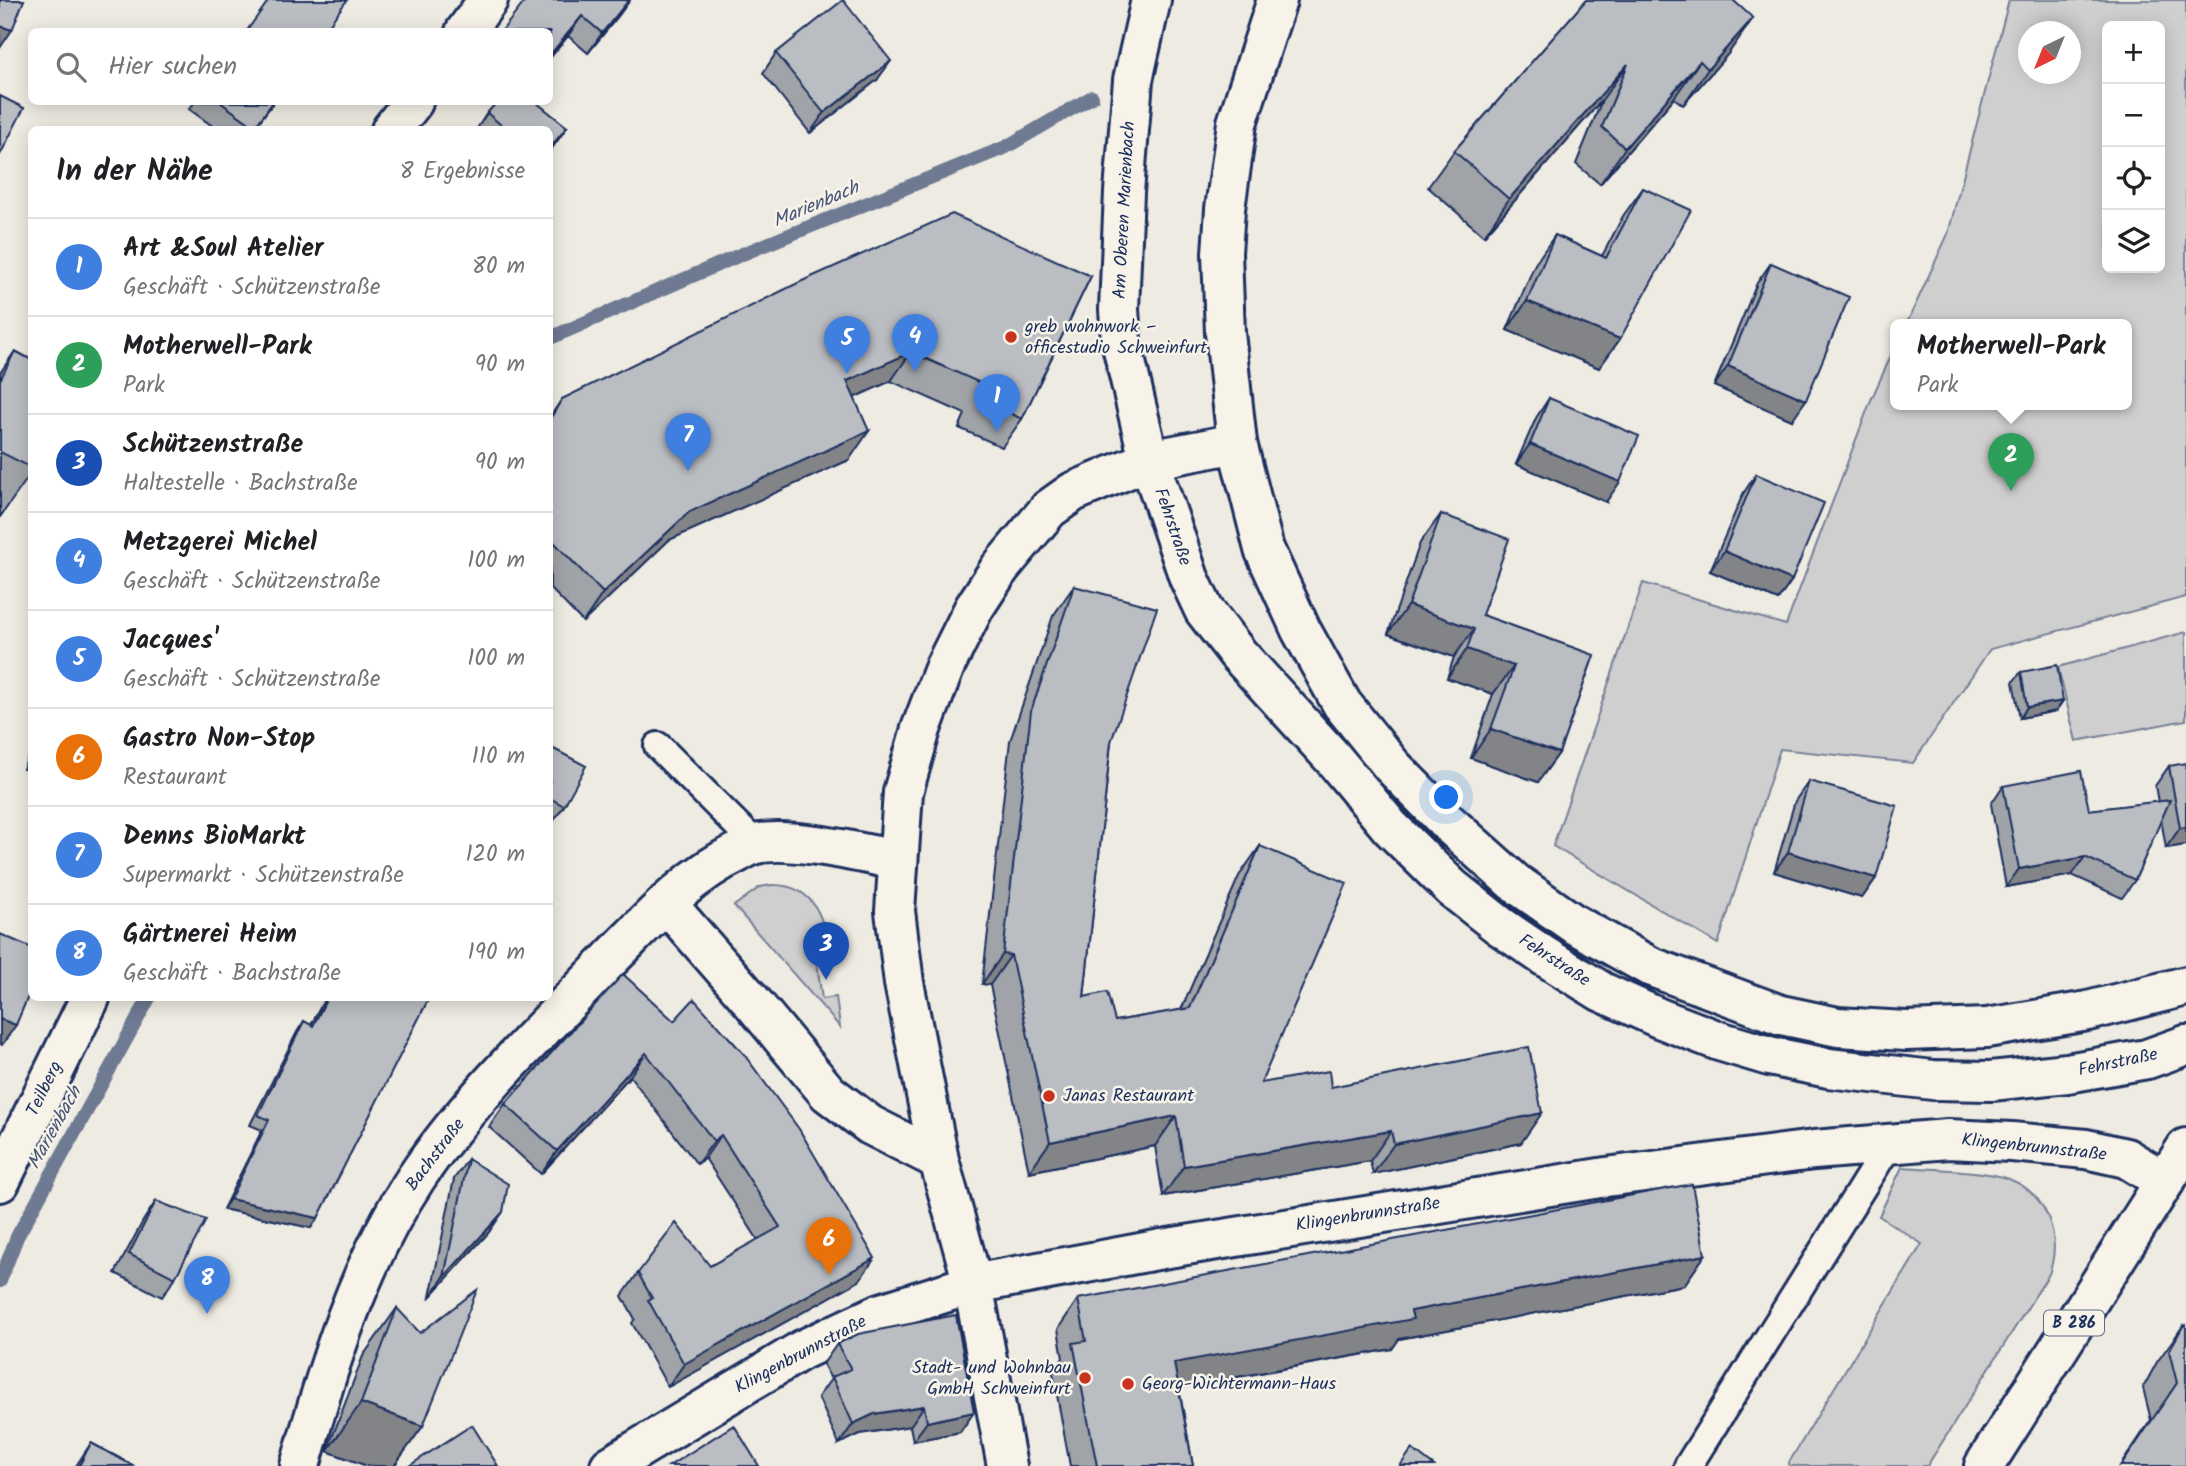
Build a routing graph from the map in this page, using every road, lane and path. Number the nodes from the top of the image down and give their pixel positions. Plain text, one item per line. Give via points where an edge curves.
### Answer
1 (488, 0) edge
2 (1151, 0) edge
3 (1277, 0) edge
4 (468, 28) edge
5 (411, 105) edge
6 (394, 126) edge
7 (1237, 443) junction
8 (1149, 460) junction
9 (658, 746) dead end
10 (755, 844) junction
11 (897, 859) junction
12 (666, 903) junction
13 (2186, 986) edge
14 (89, 1001) edge
15 (2186, 1045) edge
16 (1890, 1143) junction
17 (2186, 1148) edge
18 (939, 1160) junction
19 (2164, 1181) junction
20 (0, 1182) edge
21 (973, 1284) junction
22 (300, 1466) edge
23 (610, 1466) edge
24 (1007, 1466) edge
25 (1688, 1466) edge
26 (1983, 1466) edge

1 - 4 street
2 - 8 street, Am Oberen Marienbach via 1133,80 1119,309 1121,341
3 - 7 street via 1237,123 1225,209 1225,333
5 - 6 street
7 - 8 street
7 - 13 street via 1264,549 1342,704 1392,766 1447,822 1514,882 1574,924 1649,966 1713,991 1781,1015 1838,1027 1906,1031 1987,1028 2088,1011
8 - 11 street via 1073,492 1049,509 974,608 921,729 903,792
8 - 15 street, Fehrstraße via 1189,578 1204,610 1238,654 1390,827 1452,888 1511,934 1602,992 1718,1041 1769,1056 1933,1080 1991,1081 2067,1073 2147,1059
9 - 10 lane
10 - 11 street, Bachstraße via 790,843
10 - 12 street, Bachstraße via 721,860
11 - 18 street via 895,911 904,983
12 - 18 street via 828,1093 870,1125
12 - 22 street, Bachstraße via 496,1078 417,1177 357,1290
14 - 20 street, Teilberg
16 - 19 street, Klingenbrunnstraße via 1948,1139 2086,1149 2126,1158
16 - 21 street, Klingenbrunnstraße via 1592,1179
16 - 25 lane
17 - 19 street, B 286
18 - 21 street
19 - 26 street, B 286
21 - 23 street, Klingenbrunnstraße via 881,1313 822,1340
21 - 24 street

